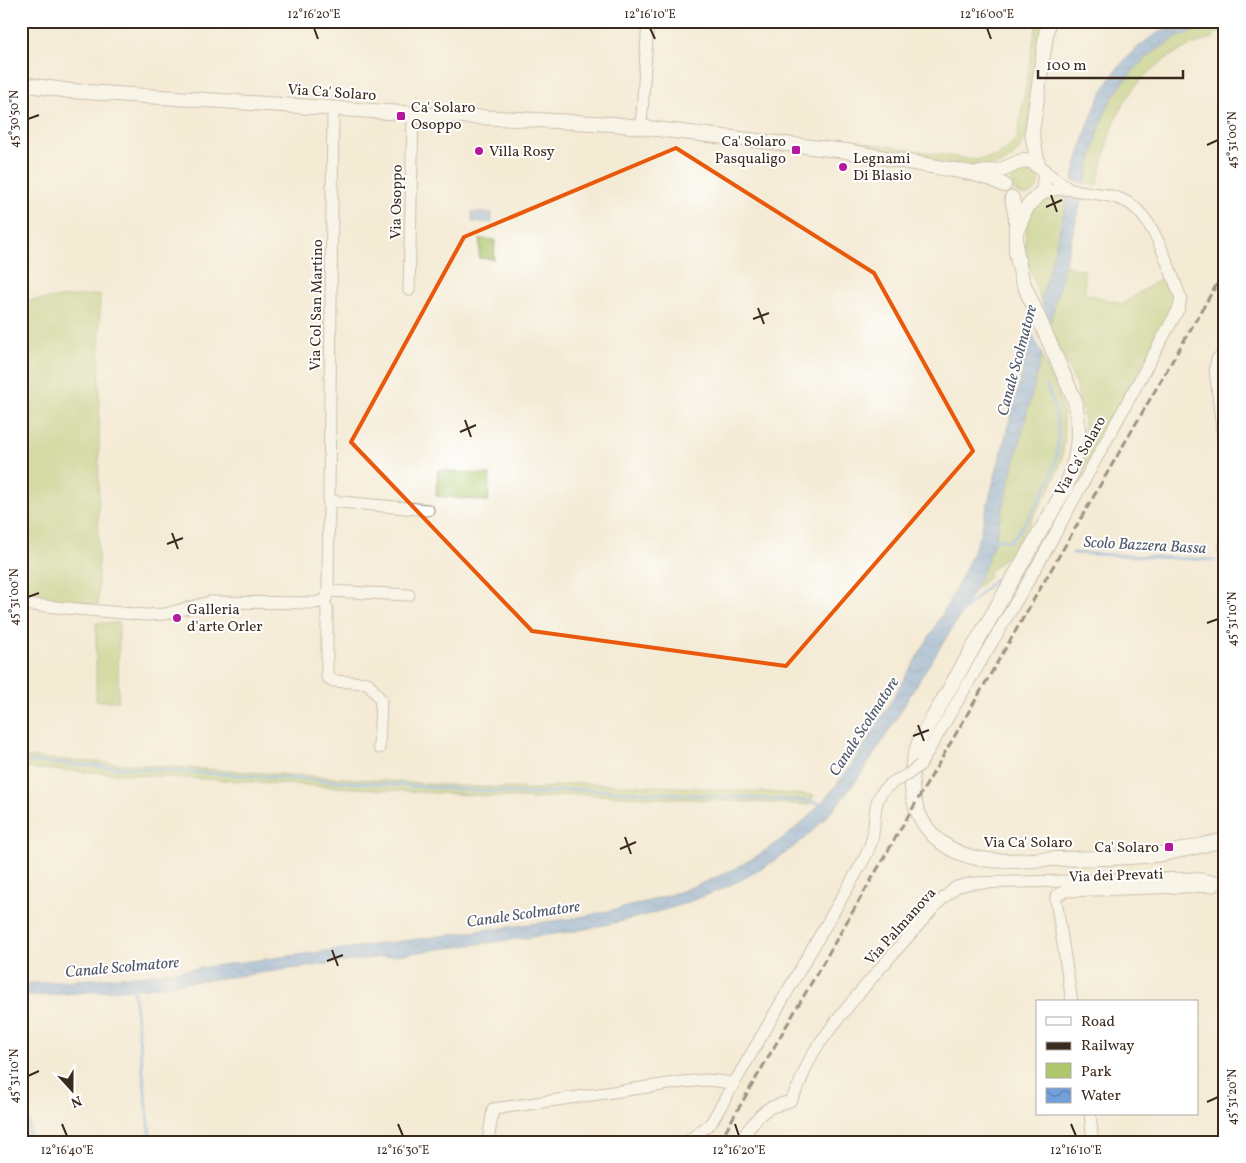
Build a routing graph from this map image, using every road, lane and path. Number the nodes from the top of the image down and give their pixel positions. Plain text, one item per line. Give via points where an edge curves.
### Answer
1 (648, 21) edge
2 (1048, 21) edge
3 (21, 84) edge
4 (333, 108) junction
5 (413, 114) junction
6 (642, 127) junction
7 (1032, 133) junction
8 (1014, 164) junction
9 (1040, 167) junction
10 (971, 173) junction
11 (1004, 186) junction
12 (1069, 189) junction
13 (1012, 198) junction
14 (1037, 198) junction
15 (1017, 232) junction
16 (409, 290) dead end
17 (1221, 356) edge
18 (1225, 456) edge
19 (329, 501) junction
20 (428, 510) dead end
21 (1225, 545) edge
22 (1225, 550) edge
23 (326, 596) junction
24 (409, 596) dead end
25 (21, 604) edge
26 (379, 748) dead end
27 (1225, 840) edge
28 (1224, 883) edge
29 (1072, 1000) edge
30 (734, 1084) junction
31 (1090, 1116) edge
32 (1092, 1133) dead end
33 (488, 1142) edge
34 (687, 1142) edge
35 (738, 1142) edge

1 - 6 street
2 - 7 street
3 - 4 street, Via Ca' Solaro via 71,91
4 - 5 street, Via Ca' Solaro
4 - 19 street, Via Col San Martino
5 - 6 street, Via Ca' Solaro
5 - 16 street, Via Osoppo
6 - 10 street, Via Ca' Solaro via 820,147
7 - 8 street
7 - 9 street
8 - 9 street, Via Ca' Solaro via 1024,160
8 - 10 street, Via Ca' Solaro via 990,173
8 - 11 street via 1004,178
9 - 12 street, Via Ca' Solaro
9 - 14 street, Via Ca' Solaro via 1046,184
10 - 11 street, Via Ca' Solaro
11 - 13 street, Via Ca' Solaro
12 - 14 street, Via Ca' Solaro via 1055,188
12 - 30 street, Via Ca' Solaro, bridge via 1115,197 1142,214 1181,298 1179,308 1044,554 920,765 907,776 886,786 875,806 873,834 862,863
13 - 14 street, Via Ca' Solaro via 1026,202
13 - 15 street, Via Ca' Solaro
14 - 15 street, Via Ca' Solaro via 1021,217
15 - 27 street, Via Ca' Solaro via 1018,266 1070,388 1077,412 1078,447 1072,472 1045,526 920,740 910,776 917,812 930,832 948,848 987,860 1154,855
17 - 18 street via 1215,368
19 - 20 street
19 - 23 street, Via Col San Martino
21 - 22 street
23 - 24 street
23 - 25 street via 316,603 210,602 165,614 145,615
23 - 26 street, Via Col San Martino via 327,677 333,681 368,683 381,700
28 - 29 street, Via dei Prevati via 1220,886 1060,893 1056,900
28 - 35 street, Via Palmanova via 1194,878 972,883 956,887 937,904 828,1032 804,1068 800,1086 790,1101 769,1108 760,1115
30 - 33 street via 707,1080 683,1082 493,1109
30 - 34 street, Via Ca' Solaro via 711,1123
31 - 32 street

